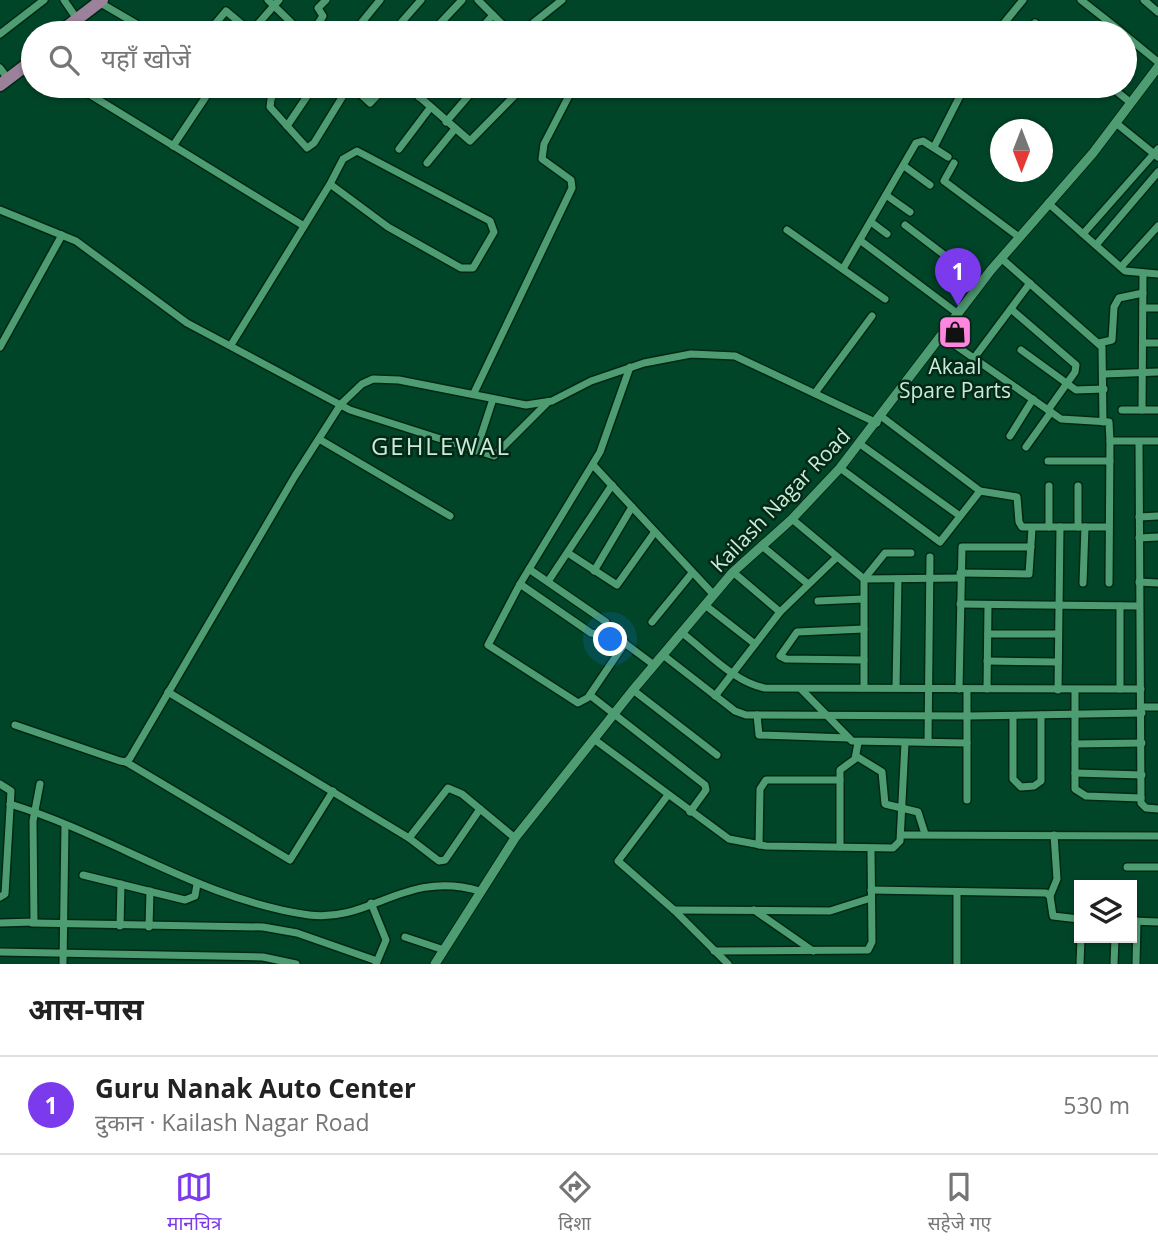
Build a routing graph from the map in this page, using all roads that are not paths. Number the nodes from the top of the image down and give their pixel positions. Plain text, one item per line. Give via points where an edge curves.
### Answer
1 (44, 0) edge
2 (64, 0) edge
3 (326, 0) edge
4 (380, 0) edge
5 (421, 0) edge
6 (462, 0) edge
7 (478, 0) edge
8 (562, 0) edge
9 (1023, 0) edge
10 (1143, 0) edge
11 (1085, 1) edge
12 (106, 2) edge
13 (273, 2) edge
14 (1158, 12) edge
15 (493, 15) junction
16 (77, 19) junction
17 (74, 21) edge
18 (83, 21) edge
19 (134, 21) edge
20 (218, 21) edge
21 (237, 21) edge
22 (259, 21) edge
23 (291, 21) edge
24 (320, 21) edge
25 (364, 21) edge
26 (403, 21) edge
27 (442, 21) edge
28 (488, 21) edge
29 (499, 21) edge
30 (536, 21) edge
31 (1006, 21) edge
32 (1109, 21) edge
33 (0, 34) edge
34 (1137, 45) edge
35 (21, 62) edge
36 (1158, 64) edge
37 (21, 67) edge
38 (2, 77) edge
39 (1137, 94) edge
40 (95, 98) edge
41 (205, 98) edge
42 (272, 98) edge
43 (306, 98) edge
44 (342, 98) edge
45 (420, 98) edge
46 (467, 98) edge
47 (513, 98) edge
48 (567, 98) edge
49 (959, 98) edge
50 (1125, 98) edge
51 (1134, 98) edge
52 (1131, 103) junction
53 (430, 108) junction
54 (446, 122) junction
55 (1116, 123) junction
56 (287, 126) junction
57 (454, 130) junction
58 (173, 146) junction
59 (934, 147) junction
60 (400, 149) dead end
61 (1157, 153) edge
62 (427, 163) dead end
63 (904, 166) junction
64 (1158, 172) edge
65 (330, 184) junction
66 (930, 185) dead end
67 (887, 195) junction
68 (1048, 203) junction
69 (0, 210) edge
70 (910, 212) dead end
71 (871, 222) junction
72 (905, 225) dead end
73 (304, 226) junction
74 (1158, 226) edge
75 (787, 230) dead end
76 (887, 234) dead end
77 (1083, 234) junction
78 (62, 235) junction
79 (1018, 237) junction
80 (861, 240) junction
81 (1096, 246) junction
82 (1000, 258) junction
83 (844, 267) junction
84 (1121, 267) junction
85 (1143, 274) junction
86 (1158, 274) edge
87 (981, 283) junction
88 (1030, 283) junction
89 (1143, 293) junction
90 (885, 299) dead end
91 (1143, 308) junction
92 (1158, 308) edge
93 (1011, 309) junction
94 (957, 313) junction
95 (872, 316) dead end
96 (942, 336) junction
97 (1099, 343) junction
98 (1143, 343) junction
99 (1158, 343) edge
100 (231, 345) junction
101 (0, 347) edge
102 (1021, 350) dead end
103 (974, 358) junction
104 (630, 367) junction
105 (1158, 372) edge
106 (1142, 373) junction
107 (1104, 374) junction
108 (1066, 383) junction
109 (1104, 388) junction
110 (474, 393) junction
111 (815, 393) junction
112 (493, 399) junction
113 (1033, 399) junction
114 (548, 402) junction
115 (341, 404) junction
116 (1122, 410) dead end
117 (1142, 410) junction
118 (1158, 410) edge
119 (1050, 411) junction
120 (879, 420) junction
121 (1103, 422) junction
122 (1010, 436) dead end
123 (319, 439) junction
124 (1110, 441) junction
125 (1139, 442) junction
126 (1158, 442) edge
127 (860, 444) junction
128 (1026, 447) dead end
129 (476, 451) junction
130 (1048, 461) dead end
131 (1110, 461) junction
132 (593, 465) junction
133 (840, 468) junction
134 (612, 485) junction
135 (1049, 486) dead end
136 (1078, 486) dead end
137 (980, 491) junction
138 (632, 508) junction
139 (450, 516) dead end
140 (961, 516) junction
141 (1158, 516) edge
142 (1139, 517) junction
143 (792, 519) junction
144 (1049, 527) junction
145 (1060, 527) junction
146 (1081, 527) junction
147 (1109, 527) junction
148 (1031, 528) junction
149 (654, 533) junction
150 (1158, 537) edge
151 (1139, 538) junction
152 (762, 546) junction
153 (1031, 547) junction
154 (568, 552) junction
155 (911, 553) dead end
156 (930, 557) dead end
157 (837, 558) junction
158 (529, 569) junction
159 (594, 571) junction
160 (733, 572) junction
161 (692, 573) junction
162 (960, 576) junction
163 (864, 579) junction
164 (898, 579) junction
165 (929, 579) junction
166 (549, 580) junction
167 (1139, 582) junction
168 (1083, 583) dead end
169 (1109, 583) dead end
170 (1158, 583) edge
171 (520, 584) junction
172 (808, 584) junction
173 (713, 594) junction
174 (863, 599) junction
175 (818, 601) dead end
176 (960, 604) junction
177 (1058, 604) junction
178 (705, 605) junction
179 (988, 605) junction
180 (1121, 606) junction
181 (1139, 606) junction
182 (780, 612) junction
183 (652, 622) dead end
184 (606, 629) junction
185 (864, 629) junction
186 (681, 632) junction
187 (988, 634) junction
188 (1058, 634) junction
189 (625, 643) junction
190 (755, 644) junction
191 (663, 655) junction
192 (864, 660) junction
193 (987, 661) junction
194 (1058, 662) junction
195 (654, 665) junction
196 (733, 672) junction
197 (864, 688) junction
198 (896, 688) junction
199 (929, 688) junction
200 (801, 689) junction
201 (963, 689) junction
202 (987, 689) junction
203 (1120, 689) junction
204 (634, 690) junction
205 (1058, 690) junction
206 (1075, 690) junction
207 (1141, 690) junction
208 (168, 692) junction
209 (589, 696) junction
210 (715, 696) junction
211 (1158, 707) edge
212 (1142, 709) junction
213 (616, 714) junction
214 (1075, 714) junction
215 (757, 715) junction
216 (928, 715) junction
217 (1041, 715) junction
218 (829, 716) junction
219 (968, 716) junction
220 (1013, 716) junction
221 (15, 725) dead end
222 (848, 738) junction
223 (596, 740) junction
224 (928, 742) junction
225 (858, 743) junction
226 (905, 743) junction
227 (967, 743) junction
228 (1075, 744) junction
229 (1142, 744) junction
230 (717, 755) dead end
231 (856, 756) junction
232 (125, 762) junction
233 (1075, 773) junction
234 (1142, 775) junction
235 (840, 780) junction
236 (0, 784) edge
237 (40, 784) dead end
238 (333, 791) junction
239 (668, 795) junction
240 (1141, 798) junction
241 (967, 800) dead end
242 (10, 804) junction
243 (903, 808) junction
244 (481, 809) junction
245 (1158, 809) edge
246 (34, 811) junction
247 (690, 812) junction
248 (65, 825) junction
249 (925, 834) junction
250 (901, 835) junction
251 (1054, 835) junction
252 (1158, 836) edge
253 (409, 838) junction
254 (515, 838) junction
255 (759, 845) junction
256 (840, 847) junction
257 (871, 849) junction
258 (1127, 867) dead end
259 (1158, 867) edge
260 (83, 874) dead end
261 (121, 884) junction
262 (197, 884) junction
263 (150, 891) junction
264 (480, 891) junction
265 (957, 892) junction
266 (871, 894) junction
267 (1051, 896) junction
268 (0, 897) edge
269 (371, 903) junction
270 (674, 910) junction
271 (753, 910) junction
272 (1074, 918) edge
273 (1137, 921) edge
274 (1158, 922) edge
275 (0, 923) edge
276 (32, 923) junction
277 (63, 925) junction
278 (120, 926) junction
279 (149, 927) junction
280 (405, 937) dead end
281 (1081, 943) edge
282 (1115, 943) edge
283 (1135, 943) edge
284 (444, 950) junction
285 (714, 951) junction
286 (814, 951) junction
287 (0, 952) edge
288 (64, 953) junction
289 (376, 962) edge
290 (63, 964) edge
291 (296, 964) edge
292 (435, 964) edge
293 (728, 964) edge
294 (957, 964) edge
295 (1080, 964) edge
296 (1114, 964) edge
297 (1136, 964) edge

1 - 33 street
2 - 16 street
3 - 24 street via 318,8 323,16
4 - 25 street
5 - 26 street
6 - 27 street
7 - 15 street
8 - 30 street
9 - 31 street
10 - 14 street
11 - 32 street
12 - 16 main road
12 - 18 main road
12 - 19 street
13 - 22 street
13 - 23 street
15 - 28 street
15 - 29 street
16 - 17 main road
20 - 21 street via 226,11
34 - 36 street
35 - 38 main road
36 - 39 street, Kailash Nagar Road
37 - 38 main road
40 - 58 street
41 - 58 street
42 - 56 street via 270,107
43 - 56 street
44 - 56 street via 311,147 306,148
45 - 53 street
46 - 54 street
47 - 57 street via 474,140 465,140
48 - 110 street via 544,144 542,159 571,180 572,188
49 - 59 street
50 - 52 street
51 - 52 street, Kailash Nagar Road
52 - 55 street, Kailash Nagar Road
53 - 54 street
53 - 60 street
54 - 57 street
55 - 61 street
55 - 68 street, Kailash Nagar Road
57 - 62 street
58 - 73 street
59 - 63 street via 919,141
59 - 79 street via 951,160 944,181
61 - 77 street
63 - 66 street
63 - 67 street
64 - 81 street
65 - 65 street via 343,159 357,151 490,221 494,232 476,264 465,270 388,227
65 - 73 street
67 - 70 street
67 - 71 street
68 - 77 street
68 - 79 street, Kailash Nagar Road
69 - 78 street
71 - 76 street
71 - 80 street
72 - 87 street
73 - 100 street
74 - 84 street
75 - 83 street
77 - 81 street
78 - 100 street via 76,240 187,323
78 - 101 street
79 - 82 street, Kailash Nagar Road
80 - 83 street
80 - 94 street
81 - 84 street
82 - 87 street, Kailash Nagar Road
82 - 88 street
83 - 90 street
84 - 85 street
85 - 86 street
85 - 89 street
87 - 94 street, Kailash Nagar Road
88 - 93 street
88 - 97 street
89 - 91 street
89 - 97 street via 1119,298 1112,340
91 - 92 street
91 - 98 street
93 - 103 street
93 - 108 street via 1076,365
94 - 96 street, Kailash Nagar Road
95 - 111 street
96 - 103 street
96 - 120 street, Kailash Nagar Road
97 - 107 street
98 - 99 street
98 - 106 street
100 - 115 street
102 - 108 street
103 - 113 street
104 - 111 street via 674,356 720,353
104 - 114 street
104 - 132 street
105 - 106 street
106 - 107 street
106 - 117 street
107 - 109 street
108 - 109 street via 1080,391
108 - 119 street
109 - 121 street
110 - 112 street
110 - 115 street via 373,379
111 - 120 street
112 - 114 street via 517,405
112 - 129 street
113 - 119 street
113 - 122 street
114 - 129 street via 498,453 490,456
115 - 123 street
115 - 129 street
116 - 117 street
117 - 118 street
119 - 121 street via 1066,421
119 - 128 street
120 - 127 street, Kailash Nagar Road
120 - 137 street
121 - 124 street via 1110,424
123 - 139 street
123 - 208 street
124 - 125 street
124 - 131 street
125 - 126 street
125 - 142 street
127 - 133 street, Kailash Nagar Road
127 - 140 street
130 - 131 street
131 - 147 street
132 - 134 street
132 - 158 street
133 - 140 street via 940,542
133 - 143 street, Kailash Nagar Road
134 - 138 street
134 - 154 street
135 - 144 street
136 - 146 street
137 - 140 street
137 - 148 street via 1017,497 1020,525
138 - 149 street
138 - 159 street
141 - 142 street
142 - 151 street
143 - 152 street, Kailash Nagar Road
143 - 157 street
144 - 145 street
144 - 148 street
145 - 146 street
145 - 177 street
146 - 147 street
146 - 168 street
147 - 169 street
148 - 153 street
149 - 159 street via 619,584
149 - 161 street
150 - 151 street
151 - 167 street
152 - 160 street, Kailash Nagar Road
152 - 172 street
153 - 162 street via 1031,572 1027,575
153 - 162 street via 962,547
154 - 159 street
154 - 166 street
155 - 163 street via 885,553
156 - 165 street
157 - 163 street
157 - 172 street
158 - 166 street
158 - 171 street
160 - 173 street, Kailash Nagar Road
160 - 182 street
161 - 173 street
161 - 183 street
162 - 165 street
162 - 176 street
163 - 164 street
163 - 174 street
164 - 165 street
164 - 198 street
165 - 199 street
166 - 184 street via 605,621
167 - 170 street
167 - 181 street
171 - 184 street via 592,633
171 - 209 street via 488,645 578,704
172 - 182 street
173 - 178 street, Kailash Nagar Road
174 - 175 street
174 - 185 street
176 - 179 street
176 - 201 street
177 - 179 street
177 - 180 street
177 - 188 street
178 - 186 street, Kailash Nagar Road
178 - 190 street
179 - 187 street
180 - 181 street
180 - 203 street
181 - 207 street
182 - 190 street
184 - 189 street
185 - 192 street
185 - 192 street via 797,632 780,656
186 - 191 street, Kailash Nagar Road
186 - 196 street
187 - 188 street
187 - 193 street
188 - 194 street
189 - 195 street
189 - 209 street
190 - 196 street
191 - 195 street, Kailash Nagar Road
191 - 210 street
192 - 197 street
193 - 194 street
193 - 202 street
194 - 205 street
195 - 204 street, Kailash Nagar Road
196 - 200 street via 757,687
196 - 210 street
197 - 198 street
197 - 200 street
198 - 199 street
199 - 201 street
199 - 216 street
200 - 218 street
201 - 202 street
201 - 219 street
202 - 205 street
203 - 206 street
203 - 207 street
204 - 213 street, Kailash Nagar Road
204 - 230 street
205 - 206 street
206 - 214 street
207 - 212 street
208 - 232 street
208 - 238 street
209 - 213 street
210 - 215 street via 740,713
211 - 212 street
212 - 214 street
212 - 229 street
213 - 223 street, Kailash Nagar Road
213 - 247 street via 705,785
214 - 217 street
214 - 228 street
215 - 218 street
215 - 222 street via 759,736
216 - 218 street
216 - 219 street
216 - 224 street
217 - 220 street
217 - 220 street via 1041,782 1021,787 1013,779
218 - 222 street
219 - 220 street
219 - 227 street
221 - 232 street
222 - 225 street
223 - 239 street
223 - 254 street, Kailash Nagar Road
224 - 226 street
224 - 227 street
225 - 226 street
225 - 231 street
226 - 243 street
227 - 241 street
228 - 229 street
228 - 233 street
229 - 234 street
231 - 235 street via 842,767
231 - 243 street via 882,772 885,804
232 - 238 street via 290,860
233 - 234 street
233 - 240 street via 1079,794
234 - 240 street
235 - 255 street via 762,784
235 - 256 street
236 - 242 street via 10,788
237 - 246 street
238 - 253 street
239 - 247 street
239 - 270 street via 618,862
240 - 245 street via 1143,807
242 - 246 street
242 - 268 street via 5,894
243 - 249 street via 921,814
243 - 250 street
244 - 253 street via 448,788
244 - 253 street via 443,861
244 - 254 street
246 - 248 street
246 - 276 street
247 - 255 street via 729,839
248 - 262 street
248 - 277 street
249 - 250 street
249 - 251 street
250 - 257 street via 898,846
251 - 252 street
251 - 267 street via 1057,879
254 - 264 street, Kailash Nagar Road
255 - 256 street
256 - 257 street
257 - 266 street
258 - 259 street
260 - 261 street
261 - 263 street
261 - 278 street
262 - 263 street via 195,896 189,900
262 - 269 street via 309,915 338,914
263 - 279 street
264 - 269 street via 434,884
264 - 284 street, Kailash Nagar Road
265 - 266 street
265 - 267 street
265 - 294 street
266 - 271 street via 830,911
266 - 286 street via 872,942 868,950
267 - 272 street via 1053,916
269 - 289 street via 386,940
270 - 271 street
270 - 285 street
271 - 286 street
273 - 274 street
275 - 276 street
276 - 277 street
277 - 278 street
277 - 288 street
278 - 279 street
279 - 289 street via 286,930
280 - 284 street
281 - 295 street
282 - 296 street
283 - 297 street
284 - 292 street, Kailash Nagar Road
285 - 286 street
285 - 293 street
287 - 288 street
288 - 290 street
288 - 291 street via 263,957

